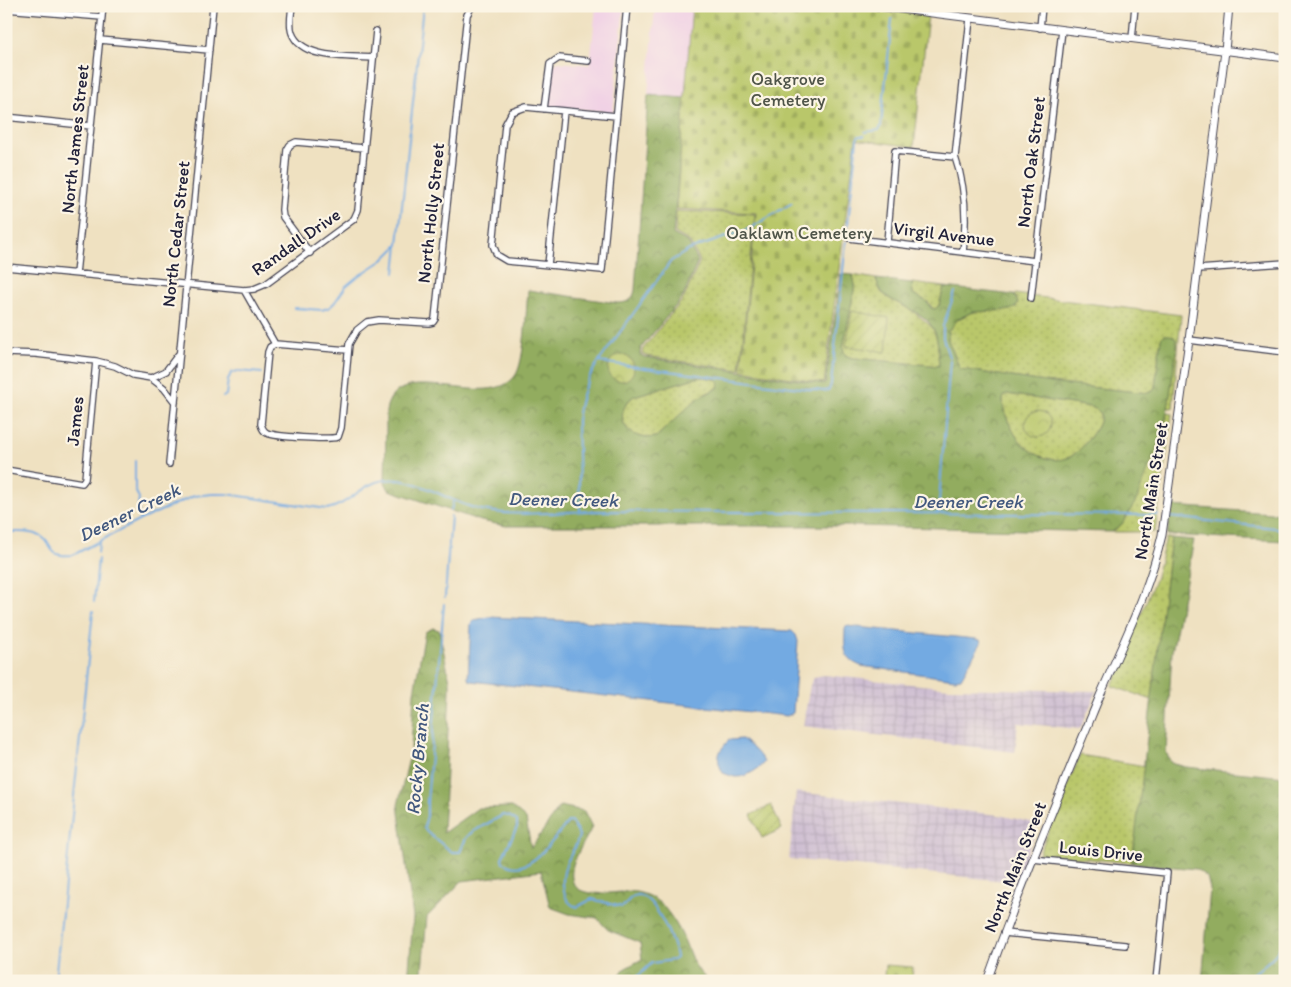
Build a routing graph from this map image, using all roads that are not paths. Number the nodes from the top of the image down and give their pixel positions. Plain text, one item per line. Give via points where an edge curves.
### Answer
1 (103, 6) edge
2 (214, 6) edge
3 (292, 6) edge
4 (472, 6) edge
5 (627, 6) edge
6 (877, 6) edge
7 (943, 6) edge
8 (1042, 6) edge
9 (1135, 6) edge
10 (1230, 6) edge
11 (6, 9) edge
12 (942, 15) junction
13 (102, 17) junction
14 (970, 18) junction
15 (1040, 28) junction
16 (1062, 30) junction
17 (376, 31) dead end
18 (1132, 39) junction
19 (100, 40) junction
20 (209, 50) junction
21 (1225, 51) junction
22 (373, 58) junction
23 (1285, 58) edge
24 (588, 61) dead end
25 (544, 108) junction
26 (564, 110) junction
27 (616, 116) junction
28 (6, 117) edge
29 (91, 126) junction
30 (364, 148) junction
31 (955, 158) junction
32 (849, 238) dead end
33 (886, 242) junction
34 (963, 252) junction
35 (310, 253) junction
36 (1035, 261) junction
37 (1285, 263) edge
38 (548, 265) junction
39 (6, 267) edge
40 (1198, 269) junction
41 (76, 274) junction
42 (187, 285) junction
43 (244, 290) junction
44 (1031, 298) dead end
45 (1189, 340) junction
46 (275, 344) junction
47 (348, 350) junction
48 (180, 352) junction
49 (1285, 352) edge
50 (6, 353) edge
51 (96, 361) junction
52 (151, 378) junction
53 (175, 402) junction
54 (169, 464) dead end
55 (6, 470) edge
56 (1033, 859) junction
57 (1004, 933) junction
58 (1124, 945) dead end
59 (987, 981) edge
60 (1156, 981) edge

1 - 13 street, North James Street
2 - 20 street, North Cedar Street
3 - 22 street via 292,32 298,43 308,50 319,54
4 - 47 street, North Holly Street via 467,16 435,319 429,323 367,322 357,330
5 - 27 street
6 - 12 street
7 - 12 street
8 - 15 street
9 - 18 street
10 - 21 street, North Main Street
11 - 13 street
12 - 14 street
13 - 19 street, North James Street
14 - 15 street
14 - 31 street
15 - 16 street
16 - 18 street
16 - 36 street, North Oak Street
17 - 22 street, Randall Drive
18 - 21 street
19 - 20 street
19 - 29 street, North James Street
20 - 42 street, North Cedar Street
21 - 23 street
21 - 40 street, North Main Street
22 - 30 street, Randall Drive
24 - 25 street via 559,58 550,64
25 - 26 street
25 - 38 street via 519,108 512,112 505,125 493,245 497,255 507,261
26 - 27 street
26 - 38 street
27 - 38 street via 602,270
28 - 29 street
29 - 41 street, North James Street
30 - 35 street, Randall Drive via 358,210 354,219
30 - 35 street via 296,142 287,150 283,217
31 - 33 street via 895,152
31 - 34 street via 965,199
32 - 33 street, Virgil Avenue
33 - 34 street, Virgil Avenue
34 - 36 street, Virgil Avenue
35 - 43 street, Randall Drive via 259,288
36 - 44 street, North Oak Street
37 - 40 street
39 - 41 street, Randall Drive
40 - 45 street, North Main Street
41 - 42 street, Randall Drive
42 - 43 street, Randall Drive
42 - 48 street, North Cedar Street
43 - 46 street
45 - 49 street
45 - 56 street, North Main Street via 1156,559
46 - 47 street
46 - 47 street via 268,352 261,424 264,432 275,435 328,439 338,436
48 - 52 street via 166,371
48 - 53 street, North Cedar Street
50 - 51 street
51 - 52 street
51 - 55 street, James via 82,483
52 - 53 street
53 - 54 street, North Cedar Street
56 - 57 street, North Main Street
56 - 60 street, Louis Drive via 1167,873
57 - 58 street
57 - 59 street, North Main Street

